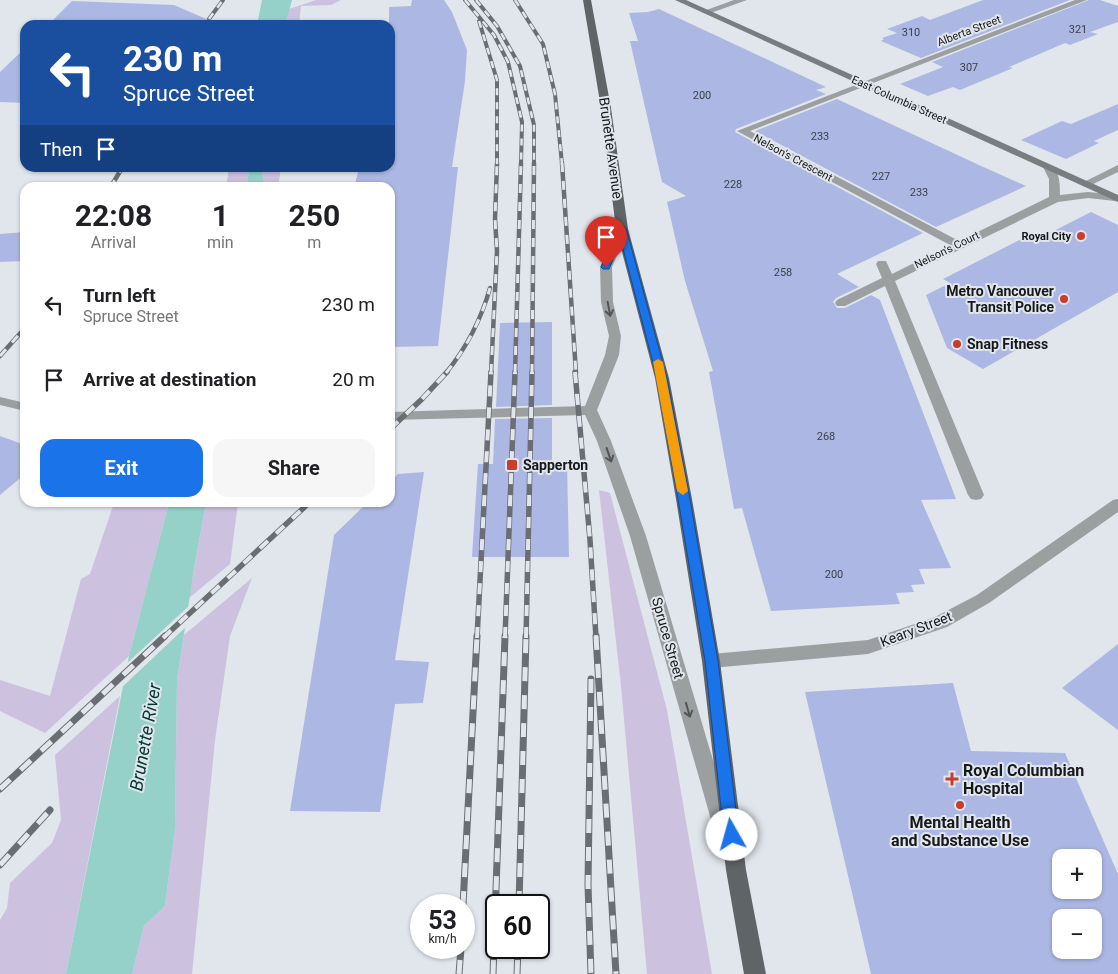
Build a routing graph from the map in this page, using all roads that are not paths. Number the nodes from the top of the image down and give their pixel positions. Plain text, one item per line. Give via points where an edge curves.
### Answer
1 (599, 0) edge
2 (679, 0) edge
3 (743, 0) edge
4 (1083, 0) edge
5 (588, 3) edge
6 (705, 12) junction
7 (862, 83) junction
8 (1048, 167) junction
9 (1118, 168) edge
10 (1085, 184) junction
11 (1116, 198) edge
12 (1055, 199) junction
13 (622, 228) junction
14 (958, 245) junction
15 (882, 264) dead end
16 (888, 280) junction
17 (840, 304) dead end
18 (0, 401) edge
19 (20, 406) edge
20 (590, 410) junction
21 (395, 416) edge
22 (976, 495) dead end
23 (1118, 504) edge
24 (711, 661) junction
25 (736, 870) junction
26 (755, 974) edge

1 - 5 main road
2 - 6 street, East Columbia Street
3 - 6 street
4 - 7 street, Alberta Street
5 - 13 main road, Brunette Avenue
6 - 7 street, East Columbia Street
7 - 8 street, East Columbia Street
7 - 14 street, Nelson's Crescent via 742,131
8 - 10 street, East Columbia Street
8 - 12 street via 1054,179
9 - 10 street
10 - 11 street, East Columbia Street
11 - 12 street, Nelson's Court via 1088,195
12 - 14 street, Nelson's Court
13 -> 20 street via 606,267 607,302 614,336 612,355
13 - 24 main road, Brunette Avenue via 662,378
14 - 16 street, Nelson's Court
15 - 16 street
16 - 17 street, Nelson's Court
16 - 22 street
18 - 19 street
20 - 21 street
20 -> 25 street, Spruce Street via 641,545
23 - 24 street, Keary Street via 983,600 941,622 868,646
24 - 25 main road, Brunette Avenue
25 - 26 main road, Brunette Avenue

